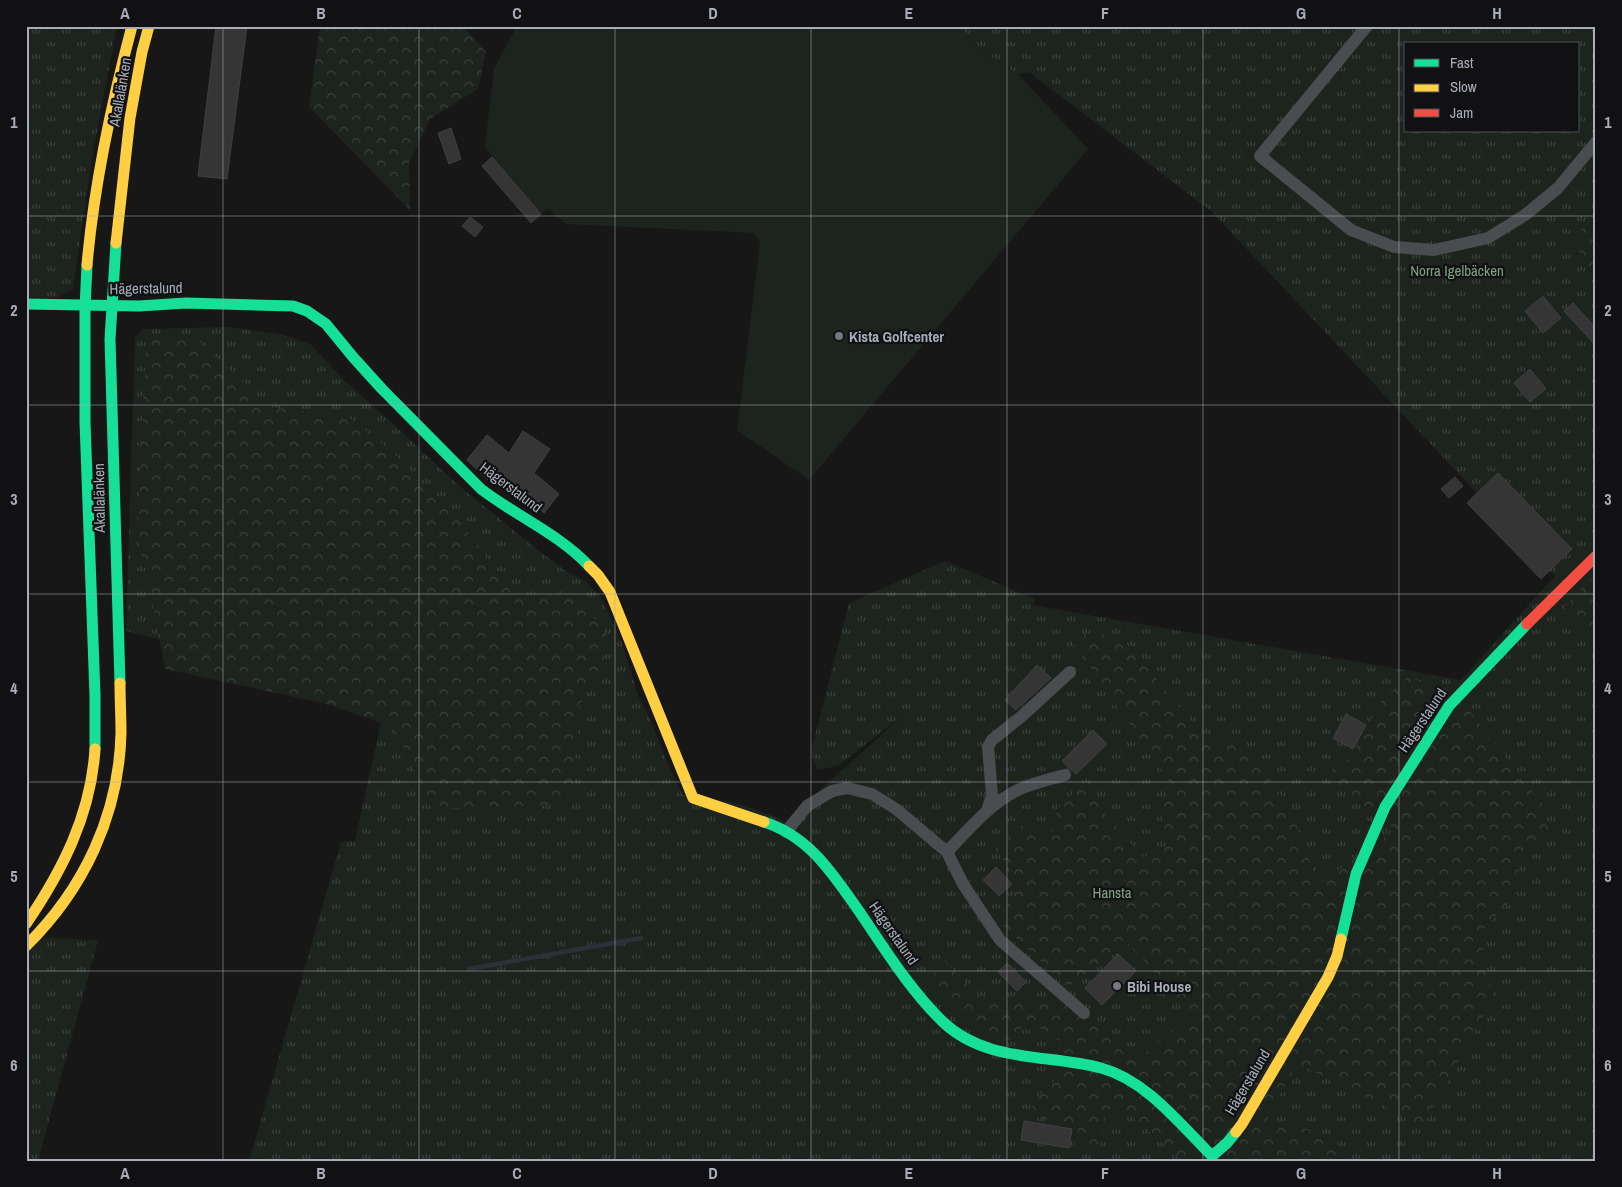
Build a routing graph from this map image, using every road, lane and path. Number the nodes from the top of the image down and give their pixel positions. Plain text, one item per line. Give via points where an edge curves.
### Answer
1 (132, 26) edge
2 (149, 26) edge
3 (1367, 26) edge
4 (1596, 142) edge
5 (26, 304) edge
6 (85, 305) junction
7 (112, 305) junction
8 (1596, 556) edge
9 (1070, 672) dead end
10 (1065, 775) dead end
11 (987, 811) junction
12 (786, 832) junction
13 (947, 852) junction
14 (26, 924) edge
15 (26, 946) edge
16 (1084, 1013) dead end

1 - 6 street, Akallalänken via 100,166 91,226
2 - 7 street, Akallalänken via 130,118 117,225
3 - 4 street via 1260,156 1351,230 1394,246 1434,250 1488,238 1558,188
5 - 6 street, Hägerstalund
6 - 7 street, Hägerstalund
6 - 14 street, Akallalänken via 86,470 94,699 92,778 85,808 63,866
7 - 12 street, Hägerstalund via 293,306 323,320 359,365 482,489 580,557 602,580 610,592 692,798 768,822
7 - 15 street, Akallalänken via 110,339 121,733 118,771 112,801 89,862 52,921
8 - 12 street, Hägerstalund via 1461,692 1425,742 1385,807 1356,874 1337,956 1328,977 1242,1124 1212,1156 1145,1090 1125,1078 1101,1068 1000,1052 977,1044 944,1023 910,985 829,869 810,848
9 - 11 street via 992,740 988,747 992,795
10 - 11 street via 1022,788
11 - 13 street
12 - 13 street via 808,806 832,791 846,788 872,794
13 - 16 street via 963,884 1000,940

